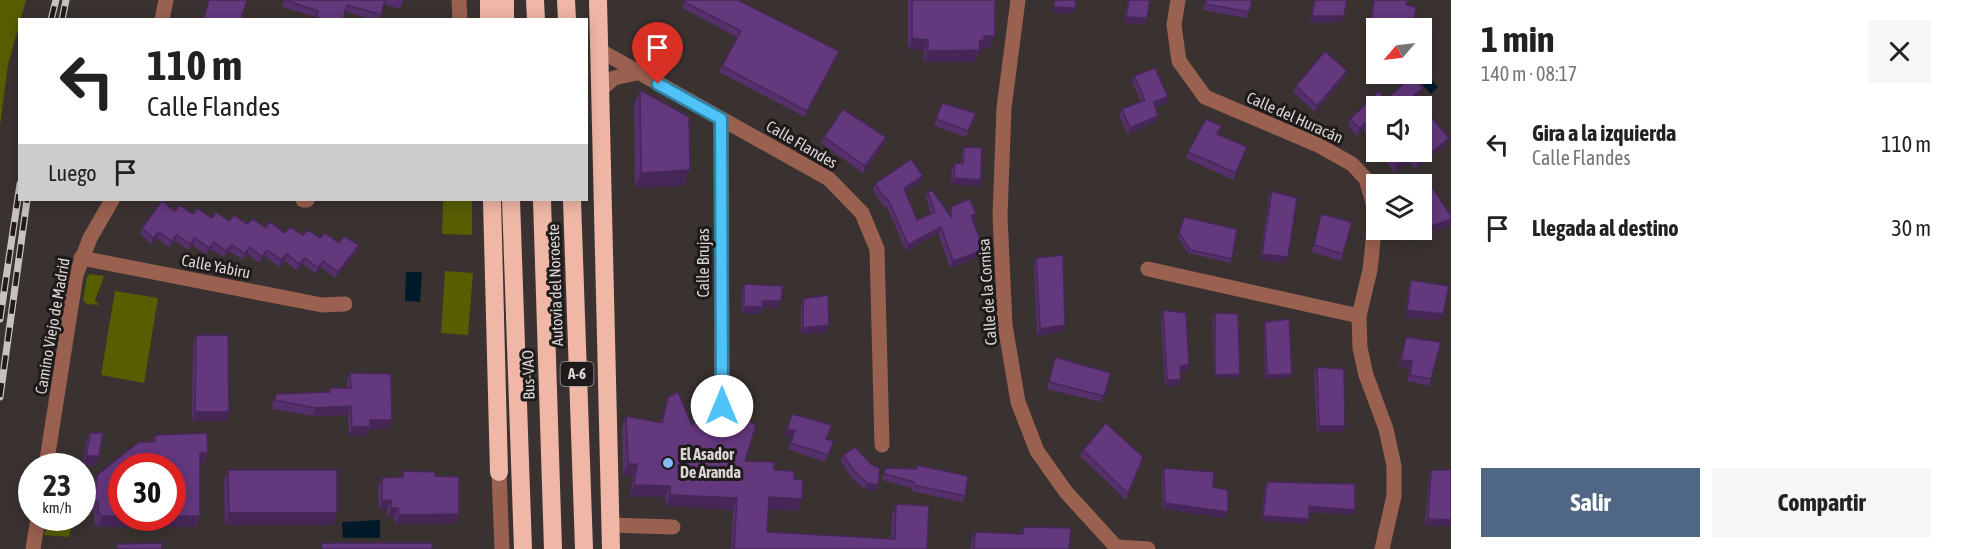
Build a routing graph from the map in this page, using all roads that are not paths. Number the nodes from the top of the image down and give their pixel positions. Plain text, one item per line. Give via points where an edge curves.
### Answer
1 (166, 0) edge
2 (459, 0) edge
3 (489, 0) edge
4 (505, 0) edge
5 (535, 0) edge
6 (566, 0) edge
7 (598, 0) edge
8 (1018, 0) edge
9 (1178, 0) edge
10 (162, 18) edge
11 (460, 18) edge
12 (489, 18) edge
13 (505, 18) edge
14 (536, 18) edge
15 (567, 18) edge
16 (599, 50) junction
17 (637, 73) junction
18 (600, 90) junction
19 (721, 119) junction
20 (111, 201) edge
21 (492, 201) edge
22 (512, 201) edge
23 (542, 201) edge
24 (572, 201) edge
25 (81, 258) junction
26 (1148, 269) dead end
27 (345, 304) dead end
28 (1359, 316) junction
29 (722, 406) dead end
30 (882, 444) dead end
31 (48, 453) edge
32 (500, 472) joint
33 (610, 525) junction
34 (673, 527) dead end
35 (36, 531) edge
36 (1118, 548) edge
37 (33, 549) edge
38 (502, 549) edge
39 (523, 549) edge
40 (553, 549) edge
41 (584, 549) edge
42 (611, 549) edge
43 (1148, 549) edge
44 (1382, 549) edge

1 - 10 street
2 - 11 street
3 - 12 highway
4 - 13 highway
5 - 14 highway
6 - 15 highway
7 - 16 highway
8 - 36 street, Calle de la Cornisa via 1004,108 1000,216 1005,325 1018,402 1037,451 1066,492
9 - 28 street, Calle del Huracán via 1173,25 1179,61 1204,97 1318,145 1352,164 1366,179 1376,213 1370,270
16 - 17 street, Calle Flandes
16 - 18 highway
17 - 18 street via 614,78
17 - 19 street, Calle Flandes
18 - 33 highway
19 - 29 street, Calle Brujas
19 - 30 street, Calle Flandes via 829,179 862,213 877,249
20 - 25 street, Camino Viejo de Madrid
21 - 32 highway
22 - 39 highway
23 - 40 highway, Bus-VAO
24 - 41 highway, Autovía del Noroeste / A-6
25 - 27 street, Calle Yabiru via 322,305
25 - 31 street, Camino Viejo de Madrid
26 - 28 street
28 - 44 street, Calle del Huracán via 1366,375 1386,429 1394,466 1394,496
32 - 38 street
33 - 34 street
33 - 42 highway
35 - 37 street
36 - 43 street

